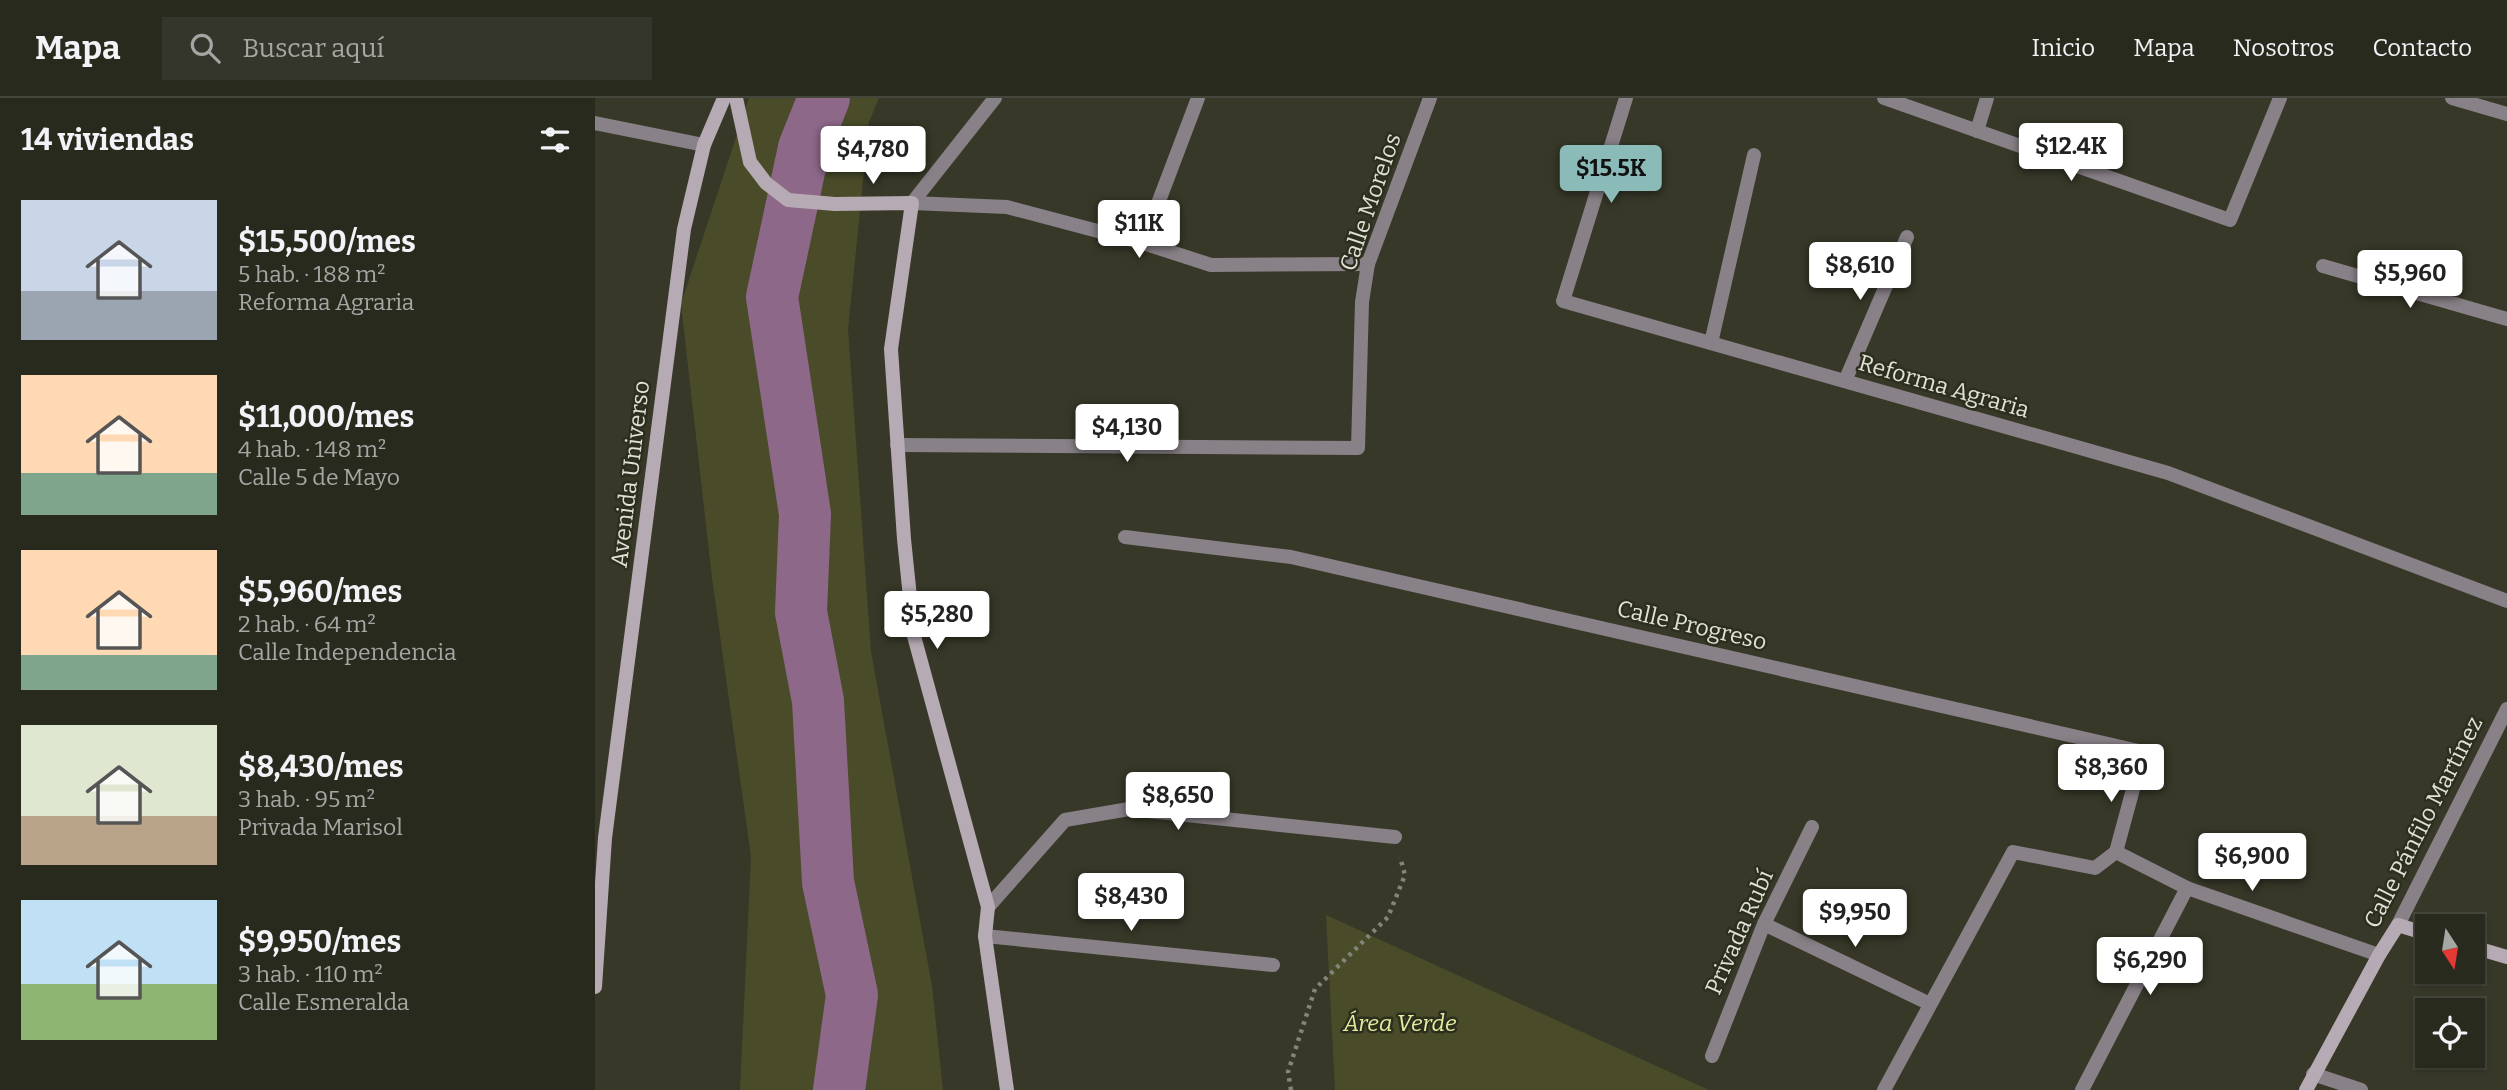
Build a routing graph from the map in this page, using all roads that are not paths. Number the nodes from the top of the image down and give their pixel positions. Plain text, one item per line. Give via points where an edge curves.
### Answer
1 (724, 98) edge
2 (736, 98) edge
3 (995, 98) edge
4 (1198, 98) edge
5 (1430, 98) edge
6 (1626, 98) edge
7 (1884, 98) edge
8 (1987, 98) edge
9 (2280, 98) edge
10 (2452, 98) edge
11 (2507, 114) edge
12 (595, 122) edge
13 (1976, 131) junction
14 (704, 145) junction
15 (1754, 155) dead end
16 (912, 204) junction
17 (1907, 237) dead end
18 (1143, 243) junction
19 (1368, 264) junction
20 (2323, 266) dead end
21 (2507, 319) edge
22 (1711, 343) junction
23 (1845, 381) junction
24 (897, 445) junction
25 (1125, 537) dead end
26 (2507, 601) edge
27 (2507, 709) edge
28 (1812, 827) dead end
29 (600, 834) edge
30 (1395, 837) road end
31 (2116, 852) junction
32 (2186, 888) junction
33 (988, 907) junction
34 (1764, 924) junction
35 (2398, 925) junction
36 (2415, 930) edge
37 (985, 936) junction
38 (2485, 951) edge
39 (2379, 955) junction
40 (2507, 957) edge
41 (1273, 965) dead end
42 (595, 986) edge
43 (1930, 1004) junction
44 (1712, 1056) dead end
45 (2313, 1074) junction
46 (1007, 1090) edge
47 (1884, 1090) edge
48 (2082, 1090) edge
49 (2306, 1090) edge
50 (2361, 1090) edge

1 - 14 street, Avenida Universo
2 - 16 street via 750,162 766,183 788,200
3 - 16 street
4 - 18 street
5 - 19 street, Calle Morelos
6 - 22 street, Reforma Agraria via 1563,301
7 - 13 street
8 - 13 street
9 - 13 street via 2231,220
10 - 11 street
12 - 14 street
14 - 29 street, Avenida Universo via 684,229
15 - 22 street
16 - 18 street via 1007,207
16 - 24 street via 891,349
17 - 23 street
18 - 19 street via 1211,265
19 - 24 street, Calle Morelos via 1362,302 1358,448
20 - 21 street
22 - 23 street, Reforma Agraria
23 - 26 street, Reforma Agraria via 2168,473
24 - 33 street via 914,636
25 - 31 street, Calle Progreso via 1290,557 2143,752
27 - 35 street, Calle Pánfilo Martínez
28 - 34 street, Privada Rubí
29 - 42 street, Avenida Universo
30 - 33 street via 1129,809 1065,820
31 - 32 street
31 - 43 street via 2095,868 2013,852
32 - 39 street
32 - 48 street
33 - 37 street
34 - 43 street
34 - 44 street, Privada Rubí
35 - 36 street
35 - 39 street, Calle Pánfilo Martínez
37 - 41 street
37 - 46 street
38 - 40 street
39 - 45 street, Calle Pánfilo Martínez
43 - 47 street
45 - 49 street, Calle Pánfilo Martínez
45 - 50 street

